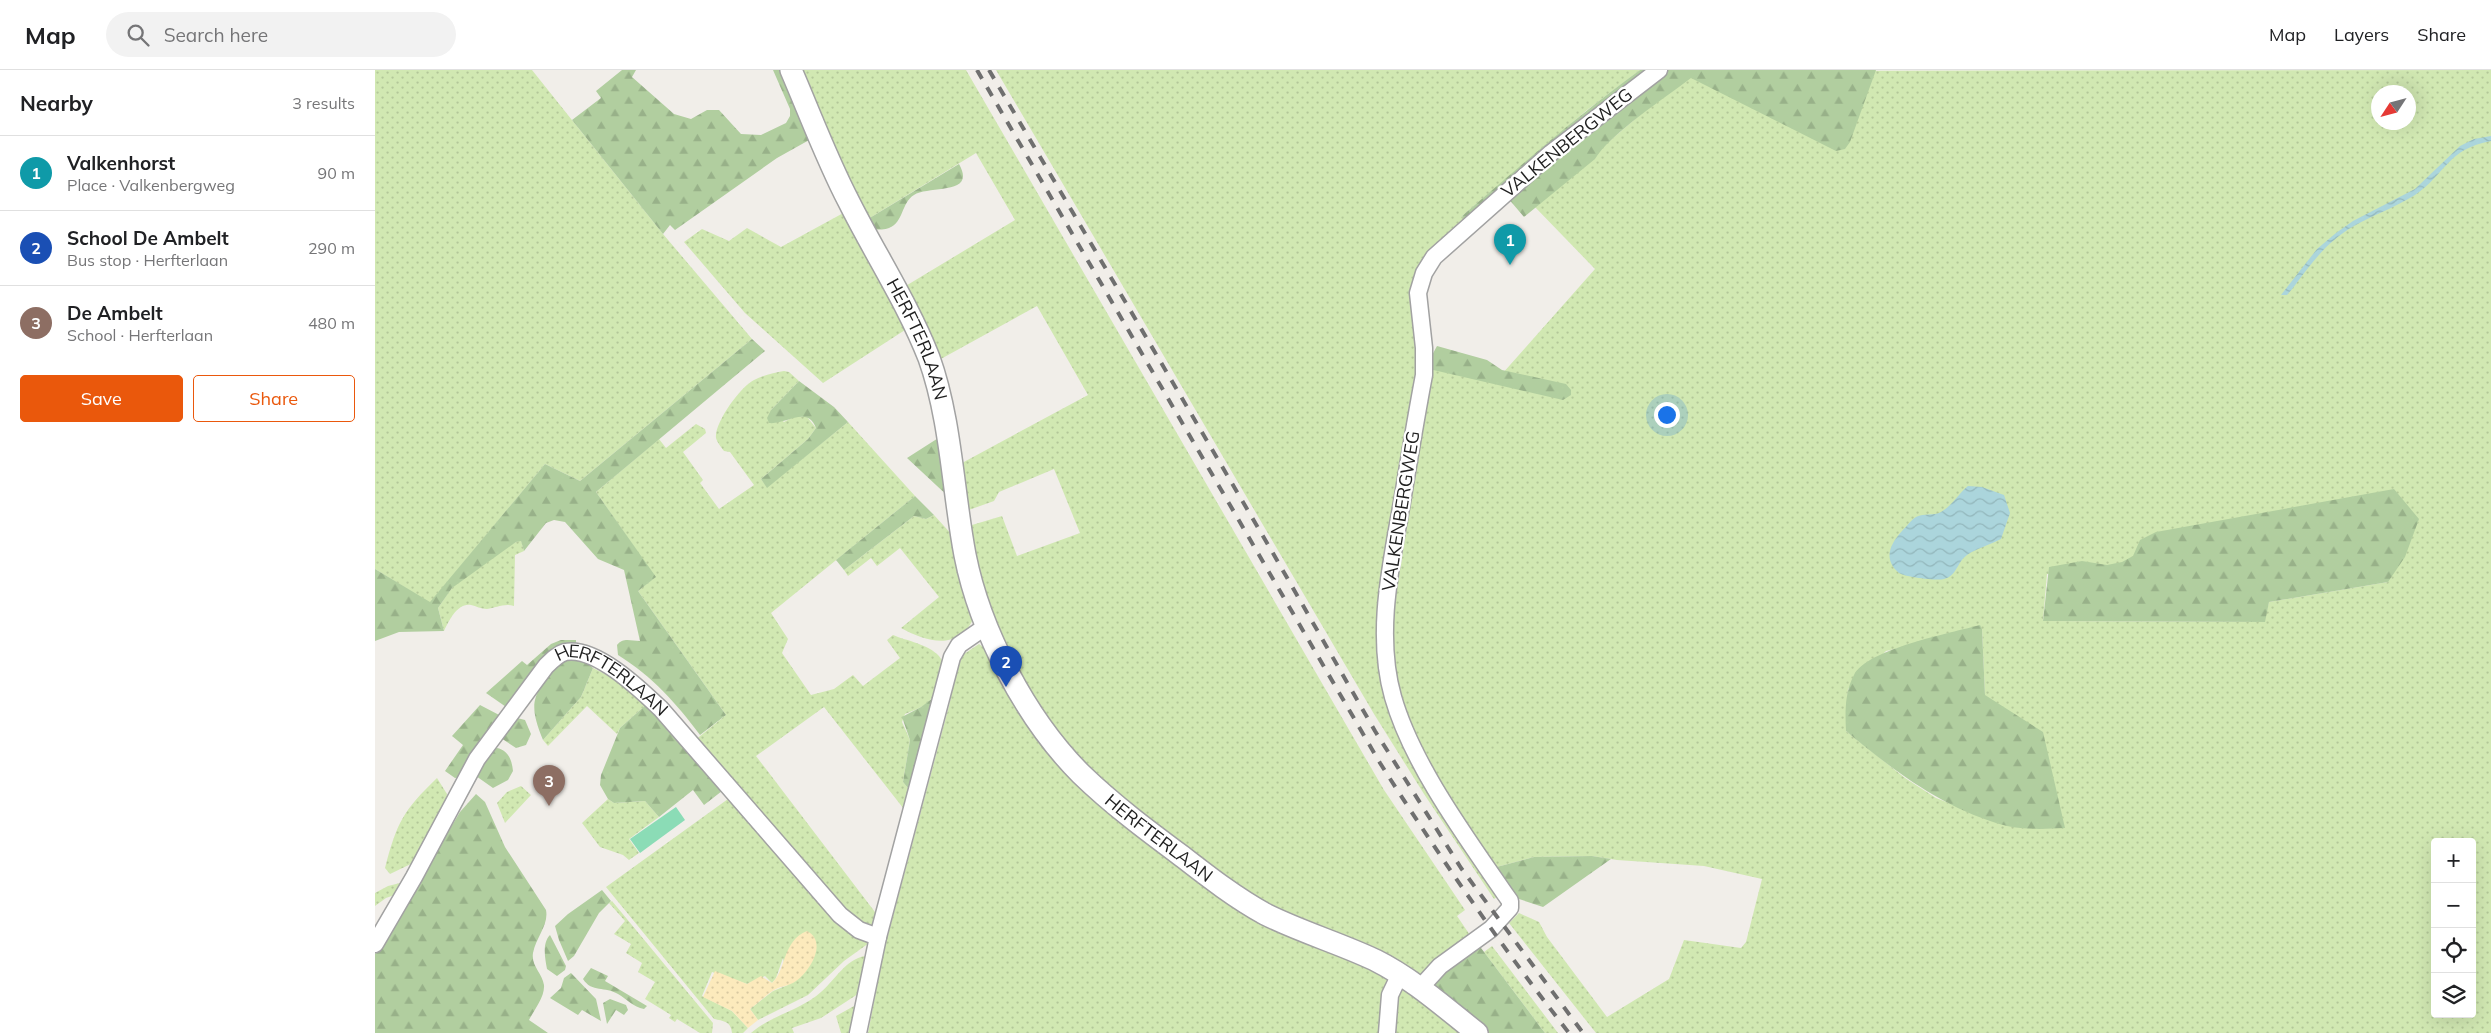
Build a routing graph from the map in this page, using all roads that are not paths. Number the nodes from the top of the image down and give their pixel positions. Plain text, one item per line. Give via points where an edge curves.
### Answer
1 (791, 70) edge
2 (1659, 70) edge
3 (985, 627) junction
4 (878, 937) junction
5 (375, 944) edge
6 (1400, 974) junction
7 (1421, 988) junction
8 (858, 1033) edge
9 (1387, 1033) edge
10 (1477, 1033) edge

1 - 3 street, HERFTERLAAN via 847,198 929,359 940,404 965,553
2 - 7 street, VALKENBERGWEG via 1551,153 1446,245 1429,264 1419,293 1424,375 1390,568 1385,621 1389,678 1407,736 1447,806 1510,901 1510,908 1491,929 1440,966
3 - 4 street via 959,645 952,657
3 - 6 street, HERFTERLAAN via 1013,681 1049,736 1079,772 1126,815 1235,896 1303,932 1352,950
4 - 5 street, HERFTERLAAN via 845,921 661,709 638,687 594,657 565,652 546,666 477,758
4 - 8 street
6 - 7 street, HERFTERLAAN
6 - 9 street via 1390,995
7 - 10 street, HERFTERLAAN

